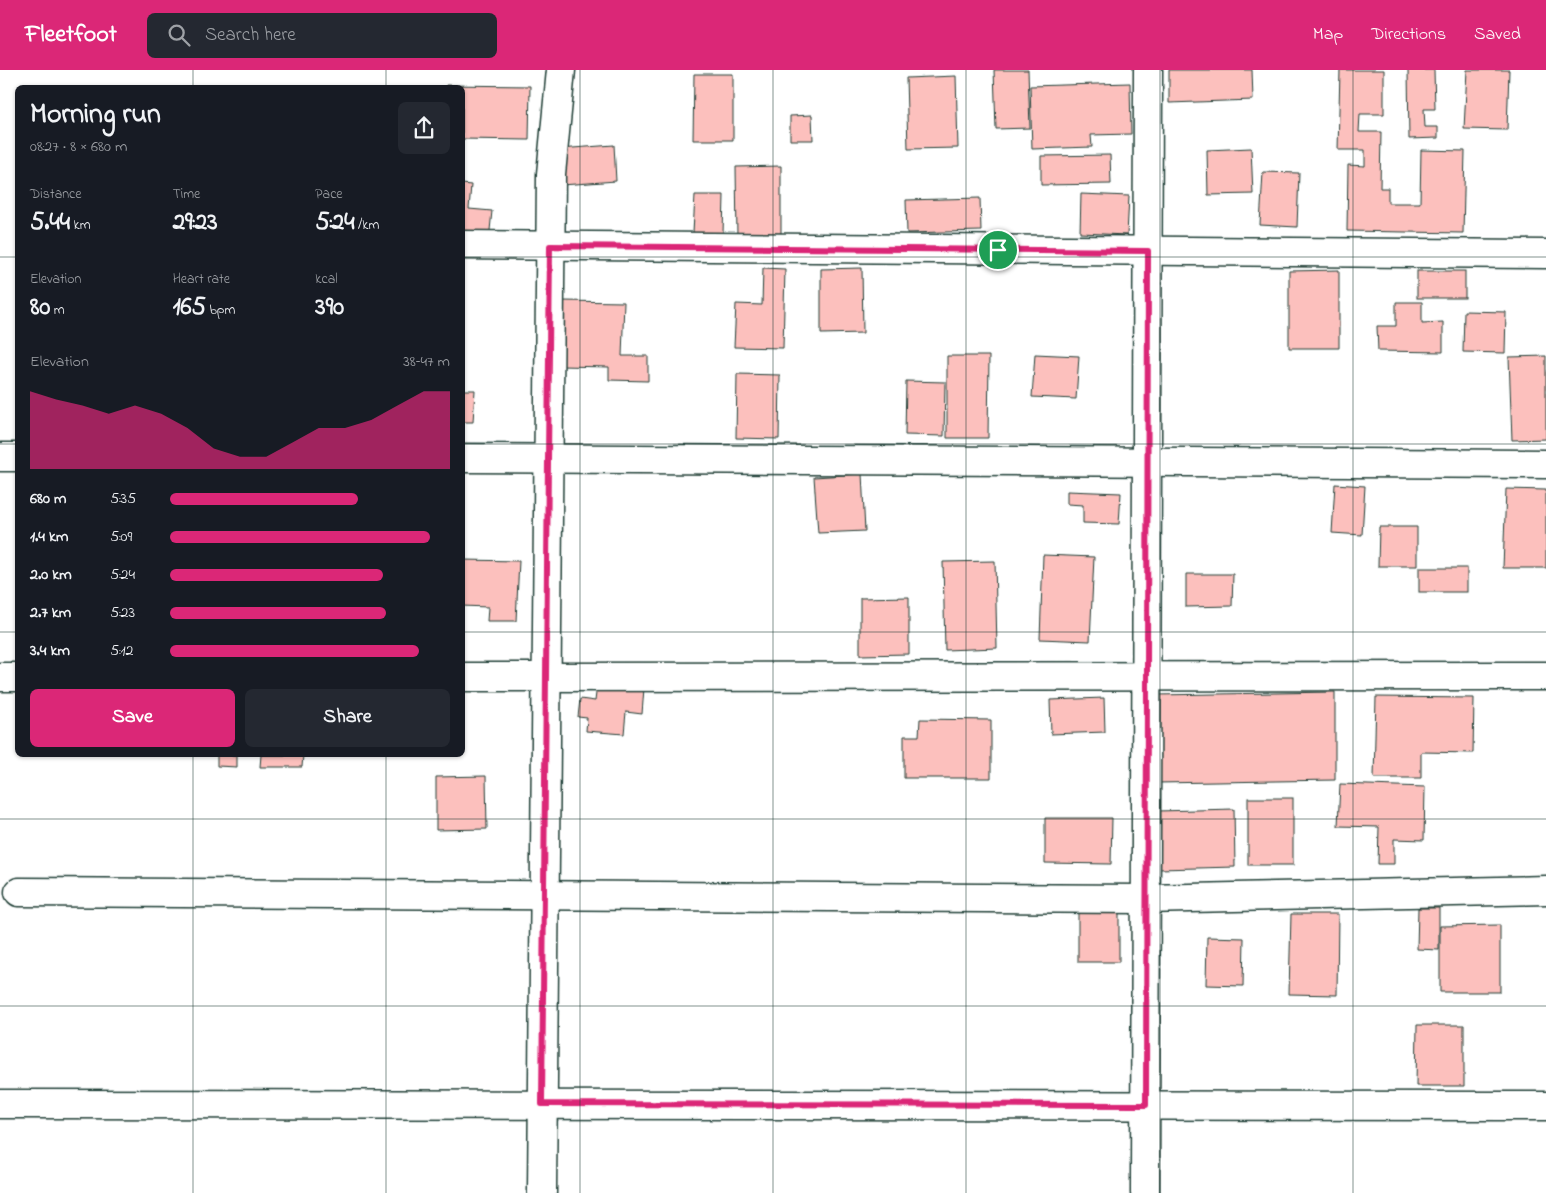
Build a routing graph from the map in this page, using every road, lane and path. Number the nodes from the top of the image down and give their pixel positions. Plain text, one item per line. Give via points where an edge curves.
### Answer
1 (561, 70) edge
2 (1148, 70) edge
3 (465, 246) edge
4 (550, 246) junction
5 (1148, 251) junction
6 (1546, 254) edge
7 (0, 457) edge
8 (15, 457) edge
9 (465, 458) edge
10 (549, 458) junction
11 (1147, 462) junction
12 (1546, 464) edge
13 (1546, 676) edge
14 (0, 677) edge
15 (15, 677) edge
16 (465, 677) edge
17 (546, 677) junction
18 (1147, 677) junction
19 (1546, 890) edge
20 (19, 892) dead end
21 (545, 895) junction
22 (1146, 898) junction
23 (0, 1104) edge
24 (542, 1104) junction
25 (1146, 1105) junction
26 (1546, 1106) edge
27 (542, 1193) edge
28 (1145, 1193) edge

1 - 4 street via 551,174
2 - 5 street
3 - 4 street
4 - 5 street
4 - 10 street
5 - 6 street
5 - 11 street
7 - 8 street
9 - 10 street
10 - 11 street
10 - 17 street
11 - 12 street
11 - 18 street
13 - 18 street
14 - 15 street
16 - 17 street
17 - 18 street
17 - 21 street
18 - 22 street
19 - 22 street
20 - 21 street
21 - 22 street
21 - 24 street
22 - 25 street
23 - 24 street
24 - 25 street
24 - 27 street
25 - 26 street
25 - 28 street

